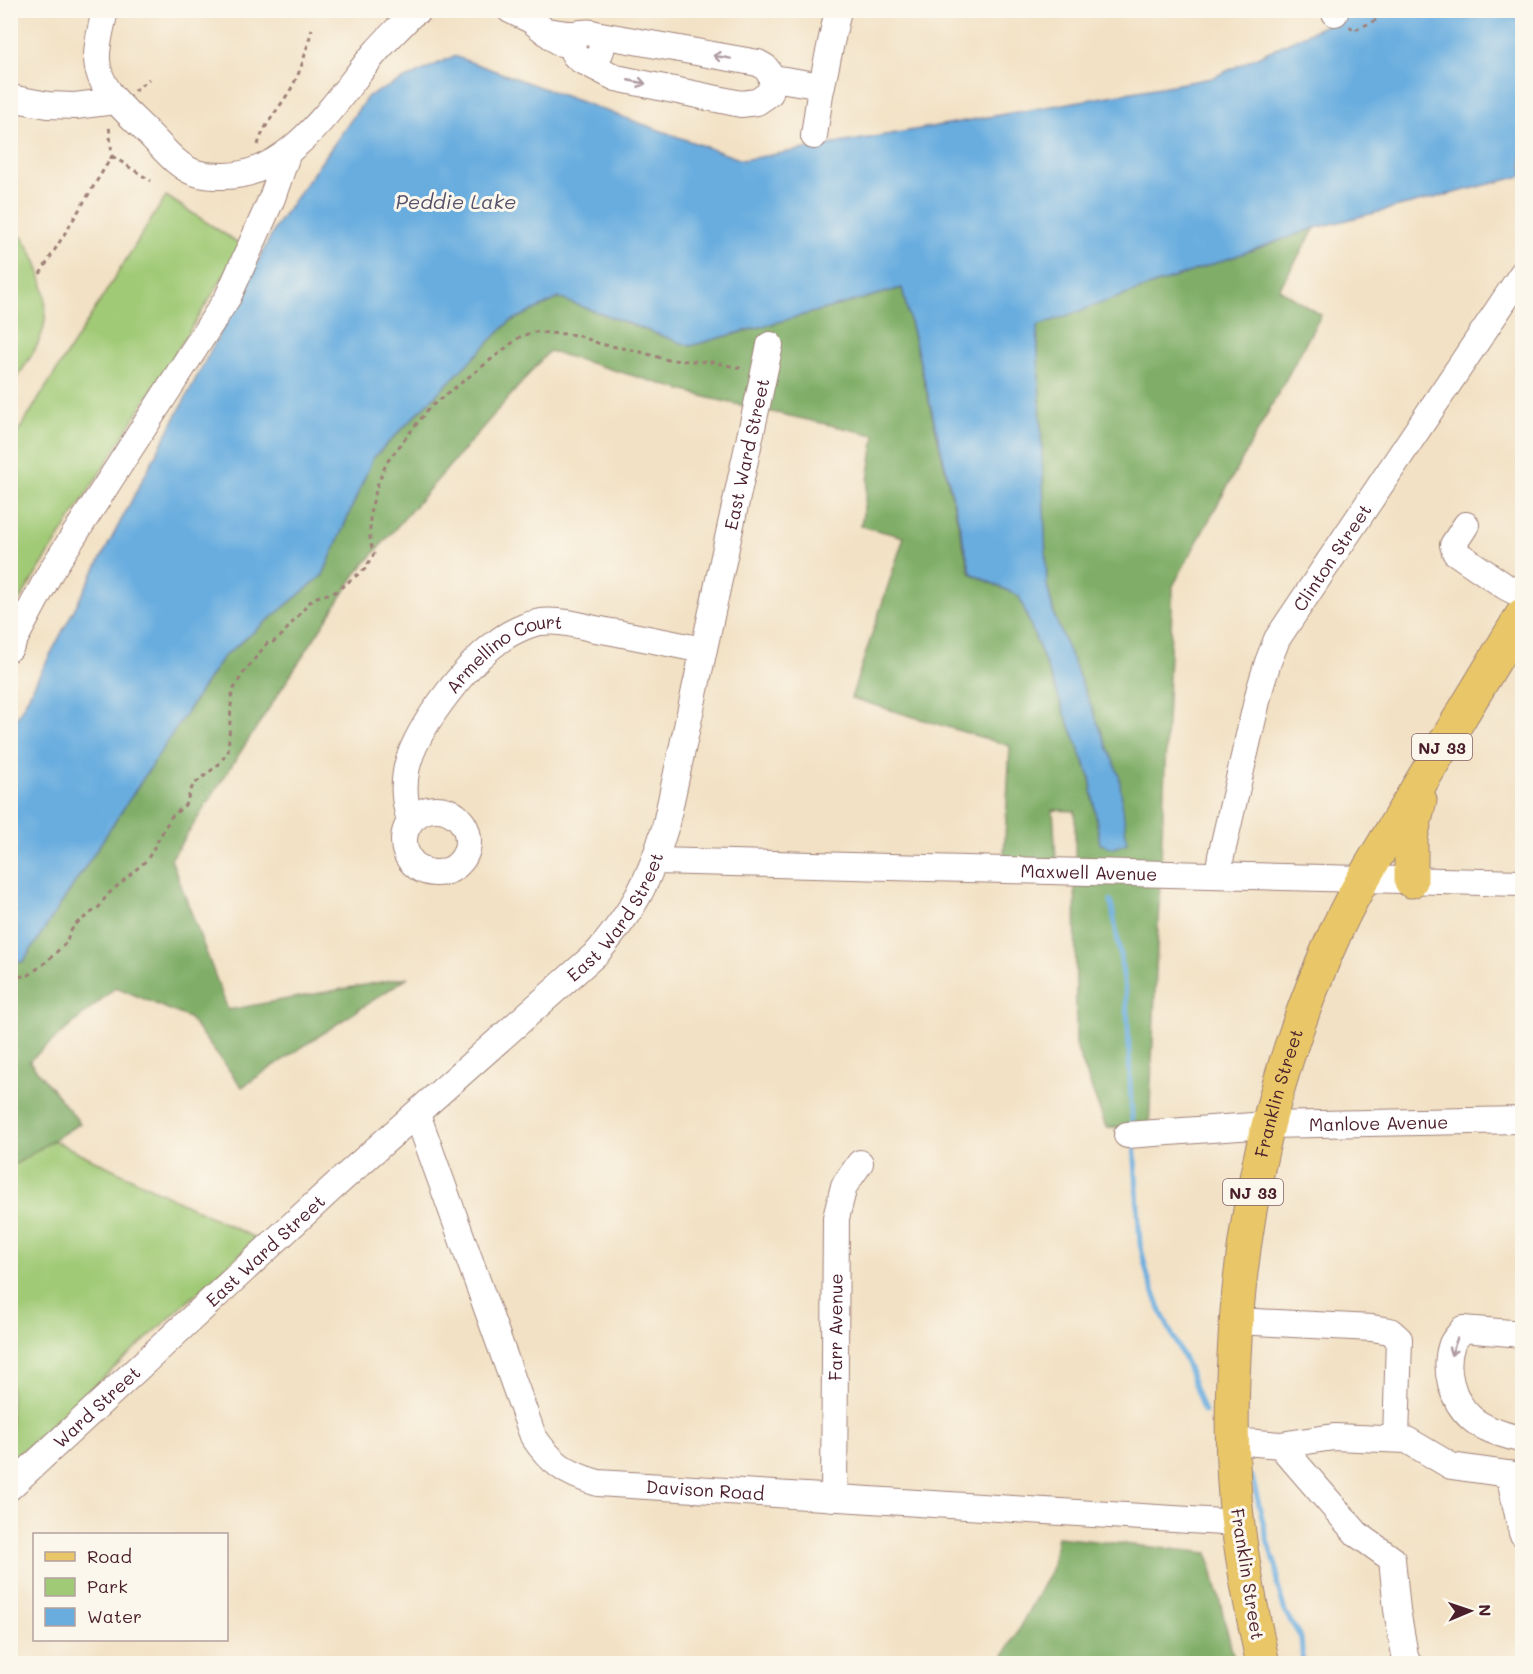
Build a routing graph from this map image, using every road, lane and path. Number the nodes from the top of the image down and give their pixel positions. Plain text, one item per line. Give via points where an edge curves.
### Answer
1 (105, 10) edge
2 (419, 10) edge
3 (510, 10) edge
4 (704, 10) edge
5 (710, 10) edge
6 (838, 10) edge
7 (1339, 15) edge
8 (1378, 19) dead end
9 (312, 29) dead end
10 (583, 46) junction
11 (774, 78) junction
12 (149, 79) dead end
13 (822, 86) junction
14 (10, 98) edge
15 (118, 103) junction
16 (814, 136) dead end
17 (288, 152) junction
18 (112, 156) junction
19 (250, 173) junction
20 (151, 181) dead end
21 (40, 274) dead end
22 (1522, 274) edge
23 (770, 345) dead end
24 (763, 372) junction
25 (1466, 525) dead end
26 (1522, 595) edge
27 (1522, 615) edge
28 (10, 648) edge
29 (703, 650) junction
30 (1425, 776) junction
31 (410, 821) dead end
32 (655, 861) junction
33 (1218, 875) junction
34 (1362, 880) junction
35 (1411, 881) junction
36 (1522, 884) edge
37 (10, 978) edge
38 (417, 1114) junction
39 (1522, 1120) edge
40 (1267, 1125) junction
41 (1136, 1134) dead end
42 (860, 1163) dead end
43 (1236, 1321) junction
44 (183, 1327) joint
45 (1522, 1334) edge
46 (1396, 1439) junction
47 (1522, 1440) edge
48 (1233, 1441) junction
49 (1280, 1445) junction
50 (1516, 1475) edge
51 (10, 1487) edge
52 (834, 1498) junction
53 (1238, 1523) junction
54 (1522, 1533) edge
55 (1263, 1664) edge
56 (1409, 1664) edge

1 - 15 street via 97,59 107,88
2 - 17 street via 375,53 345,93
3 - 10 street
4 - 5 path
6 - 13 street
7 - 8 path via 1353,31
9 - 19 path via 301,69 259,140
11 -> 10 street via 758,63
10 -> 11 street via 616,78 741,104 757,102 770,93
11 - 13 street
12 - 15 path
13 - 16 street
14 - 15 street via 48,105
15 - 18 path
15 - 19 street via 192,172 210,176
17 - 19 street
17 - 28 street via 228,297 51,571
18 - 20 path
18 - 21 path
22 - 33 street, Clinton Street via 1277,639 1260,688
23 - 24 street, East Ward Street
24 - 29 street, East Ward Street
24 - 37 path via 712,362 668,360 600,344 578,334 534,332 521,336 429,408 387,462 378,483 369,526 374,554 365,569 335,591 310,602 281,636 268,642 242,675 232,692 228,752 193,785 185,805 171,817 147,860 77,923 67,942 46,962 29,975
25 - 26 street via 1453,544 1455,552
27 - 30 main road, Franklin Street / NJ 33
29 - 31 street, Armellino Court via 565,623 541,622 496,642 423,726 406,770 403,796
29 - 32 street, East Ward Street
30 - 34 main road, Franklin Street / NJ 33
30 - 35 main road via 1411,837
32 - 33 street, Maxwell Avenue
32 - 38 street, East Ward Street via 625,920 598,952
33 - 34 street, Maxwell Avenue
34 - 35 street, Maxwell Avenue
34 - 40 main road, Franklin Street / NJ 33 via 1317,976 1280,1076
35 - 36 street, Maxwell Avenue
38 - 44 street, East Ward Street
38 - 52 street, Davison Road via 533,1436 560,1467 598,1483
39 - 40 street, Manlove Avenue
40 - 41 street, Manlove Avenue
40 - 43 main road, Franklin Street / NJ 33 via 1242,1254
42 - 52 street, Farr Avenue via 844,1186 836,1218
43 - 46 street via 1390,1331 1399,1339
43 - 48 main road, Franklin Street / NJ 33
44 - 51 street, Ward Street
45 -> 47 street via 1464,1329 1452,1344 1449,1370 1455,1398 1471,1419 1497,1433
46 - 49 street via 1334,1437
46 - 50 street via 1407,1440 1450,1466
48 - 49 street
48 - 53 main road, Franklin Street / NJ 33
49 - 56 street via 1357,1534 1392,1559 1397,1610
50 - 54 street
52 - 53 street, Davison Road
53 - 55 main road, Franklin Street / NJ 33

